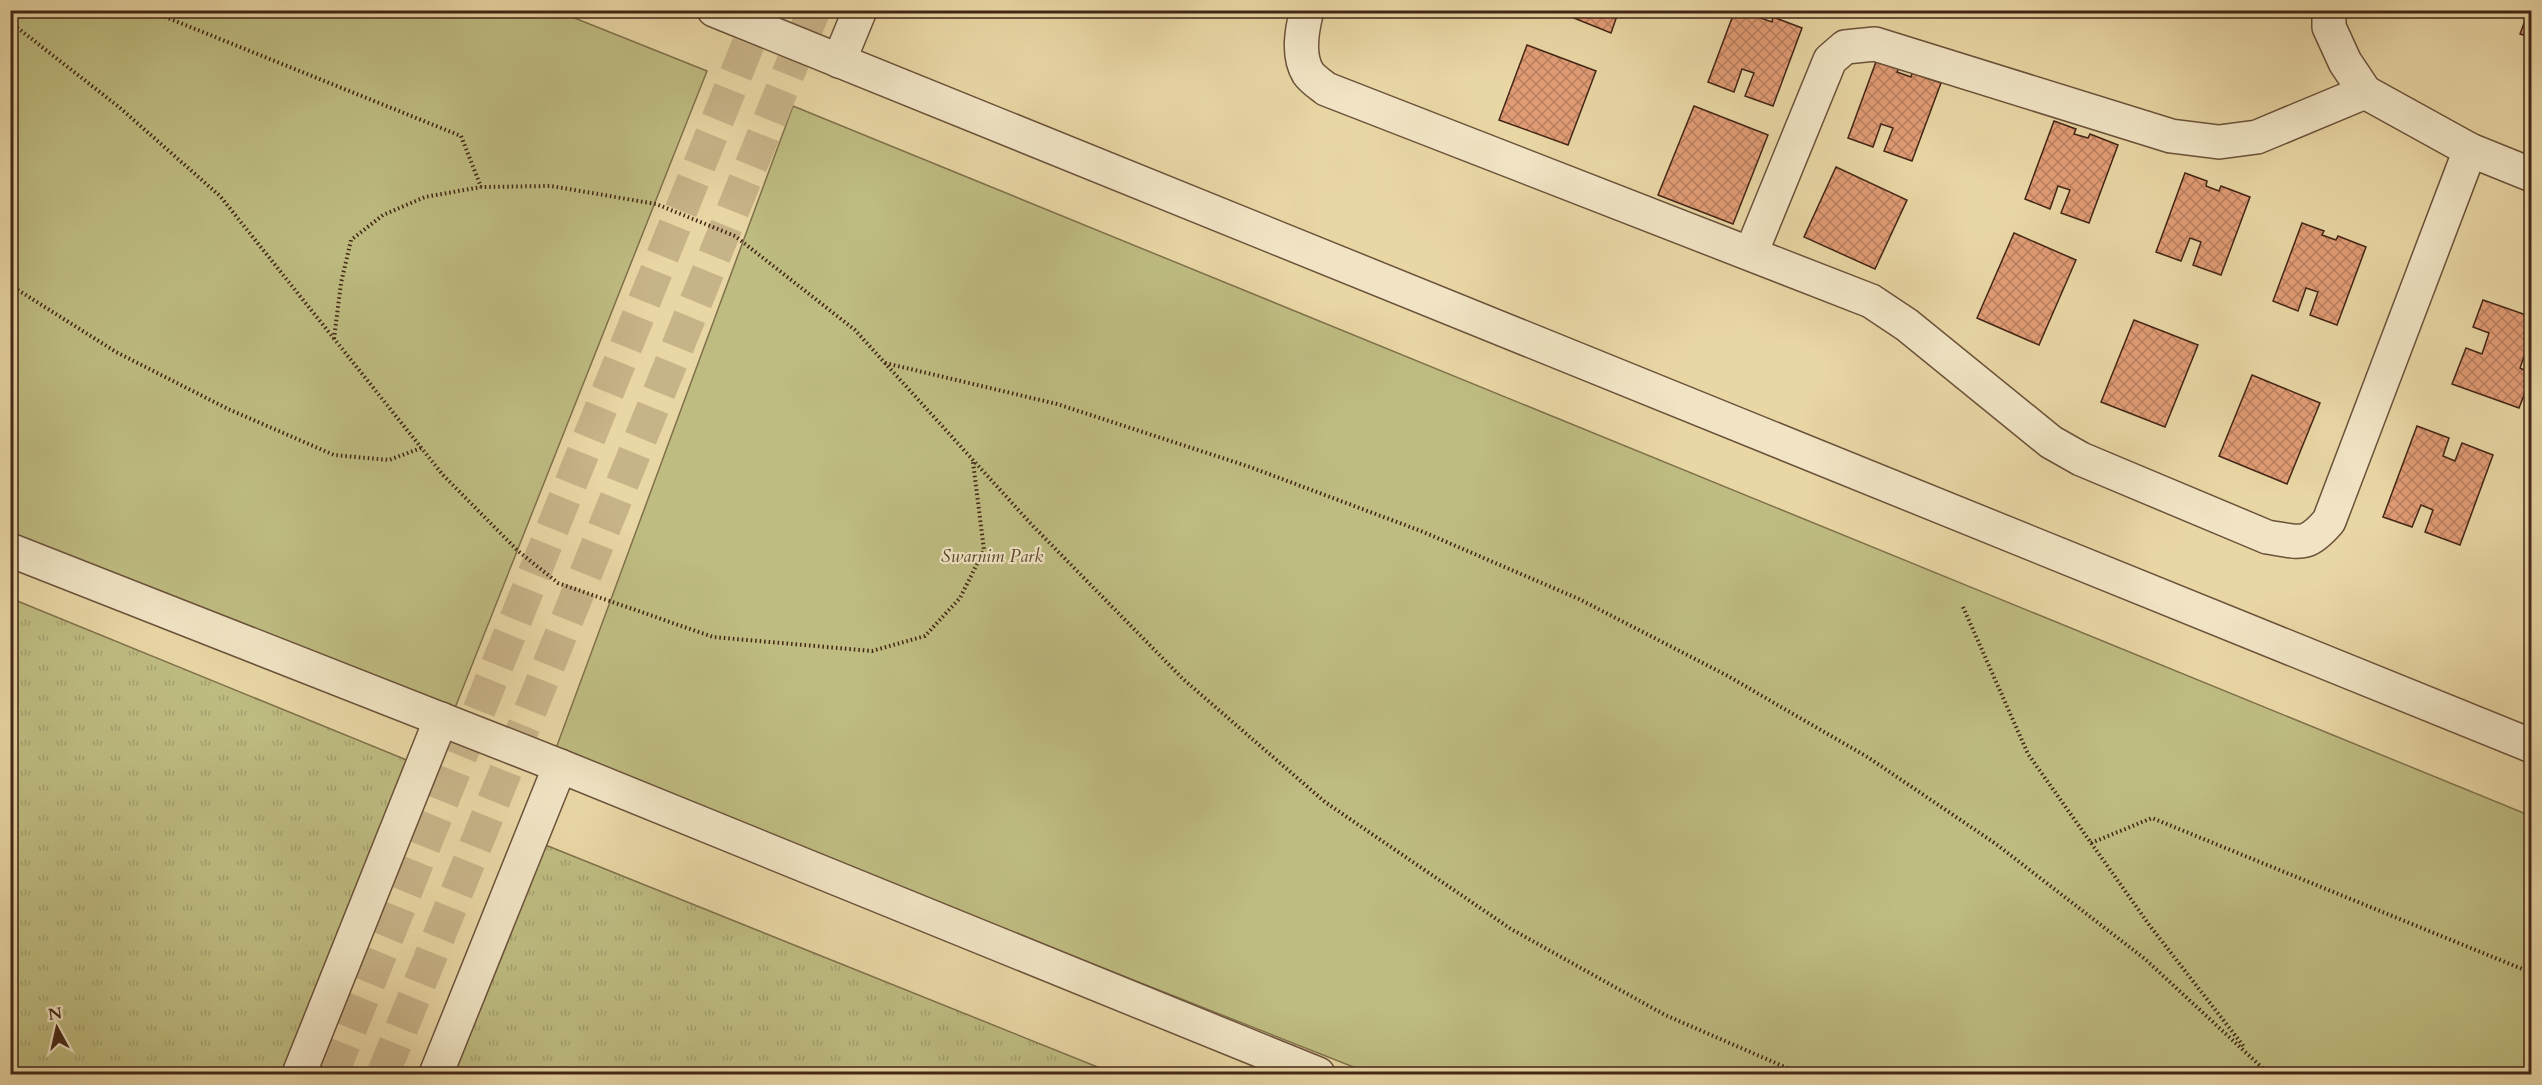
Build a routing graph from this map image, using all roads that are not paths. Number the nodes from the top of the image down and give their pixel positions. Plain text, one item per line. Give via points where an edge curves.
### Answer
1 (860, 10) edge
2 (1307, 10) edge
3 (2329, 10) edge
4 (723, 12) edge
5 (839, 62) junction
6 (2365, 92) junction
7 (2470, 150) junction
8 (2532, 175) edge
9 (1751, 253) junction
10 (10, 549) edge
11 (441, 719) junction
12 (2532, 746) edge
13 (560, 766) junction
14 (299, 1074) edge
15 (436, 1074) edge
16 (1318, 1074) edge

1 - 5 street
2 - 9 street via 1301,33 1303,55 1308,73 1326,90
3 - 6 street via 2329,27
4 - 5 street
5 - 12 street
6 - 7 street
6 - 9 street via 2257,136 2219,142 2171,136 1875,44 1845,47 1830,60
7 - 8 street
7 - 9 street via 2329,521 2314,539 2267,537 2081,459 2050,442 1907,325 1871,301
10 - 11 street
11 - 13 street
11 - 14 street
13 - 15 street
13 - 16 street

